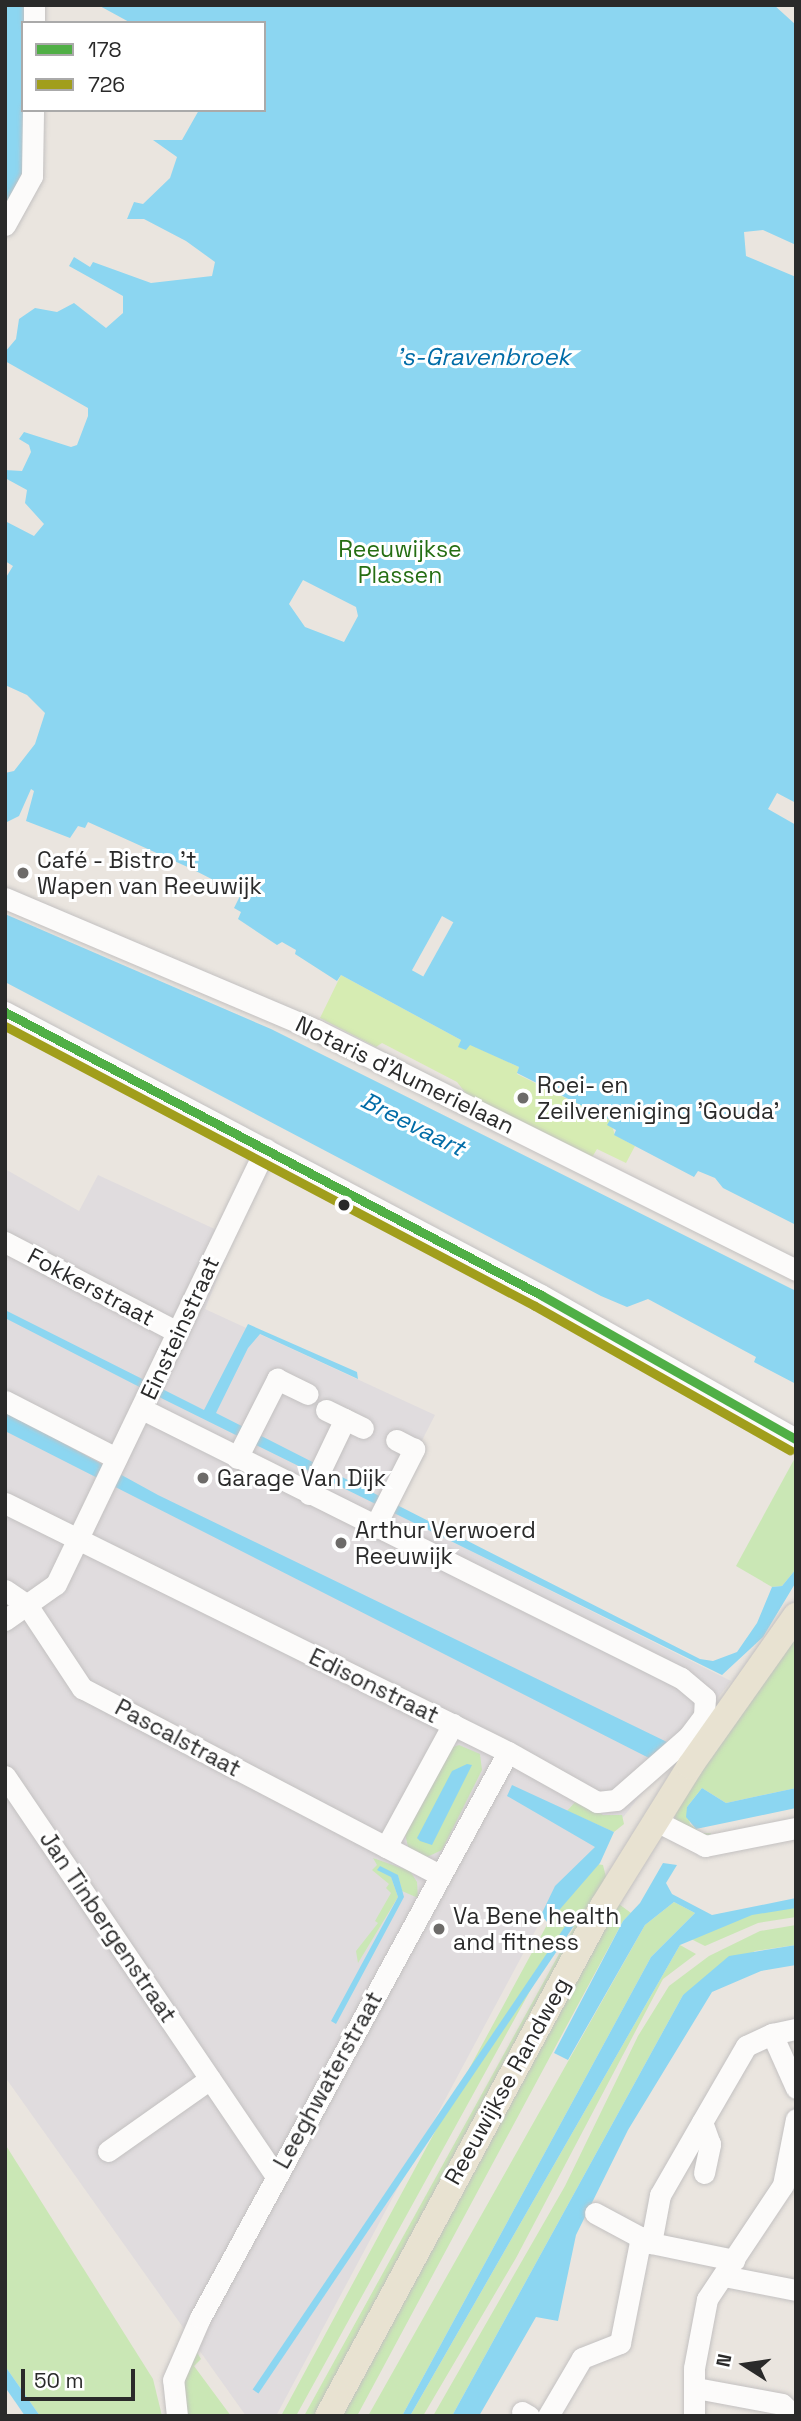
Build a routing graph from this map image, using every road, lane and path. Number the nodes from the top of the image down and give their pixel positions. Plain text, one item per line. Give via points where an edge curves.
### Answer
1 (33, 112) edge
2 (5, 225) edge
3 (5, 898) edge
4 (5, 1012) edge
5 (265, 1149) junction
6 (5, 1242) edge
7 (796, 1269) edge
8 (177, 1332) junction
9 (307, 1394) dead end
10 (148, 1396) junction
11 (5, 1401) edge
12 (326, 1410) dead end
13 (796, 1439) edge
14 (396, 1440) dead end
15 (246, 1442) junction
16 (110, 1469) junction
17 (316, 1478) junction
18 (5, 1503) edge
19 (383, 1511) junction
20 (77, 1539) junction
21 (5, 1590) edge
22 (27, 1605) junction
23 (796, 1616) edge
24 (5, 1620) edge
25 (705, 1698) joint
26 (453, 1724) junction
27 (508, 1752) junction
28 (5, 1776) edge
29 (13, 1802) edge
30 (656, 1821) junction
31 (796, 1828) edge
32 (386, 1847) junction
33 (439, 1875) junction
34 (796, 2029) edge
35 (772, 2034) junction
36 (210, 2079) junction
37 (796, 2088) edge
38 (796, 2119) edge
39 (702, 2122) junction
40 (108, 2151) dead end
41 (704, 2173) dead end
42 (275, 2175) junction
43 (596, 2213) dead end
44 (646, 2240) junction
45 (728, 2268) junction
46 (796, 2290) edge
47 (696, 2388) junction
48 (177, 2416) edge
49 (328, 2416) edge
50 (548, 2416) edge
51 (694, 2416) edge
52 (794, 2416) edge

1 - 2 street via 32,176
3 - 7 street, Notaris d'Aumerielaan via 316,1030
4 - 5 street
5 - 8 street, Einsteinstraat
5 - 13 street via 541,1295
6 - 8 street, Fokkerstraat
8 - 10 street, Einsteinstraat
9 - 15 street via 277,1379
10 - 15 street, Einsteinstraat
10 - 16 street
11 - 16 street
12 - 17 street via 354,1424
14 - 19 street via 414,1449
15 - 17 street, Einsteinstraat
16 - 20 street
17 - 19 street, Einsteinstraat
18 - 20 street, Edisonstraat
19 - 25 street, Einsteinstraat via 681,1678
20 - 22 street via 56,1584
20 - 26 street, Edisonstraat
21 - 22 street, Pascalstraat
22 - 24 street
22 - 32 street, Pascalstraat via 82,1688
23 - 30 main road, Reeuwijkse Randweg
25 - 27 street, Edisonstraat via 704,1716 688,1737 608,1803 597,1802
26 - 27 street, Edisonstraat
26 - 32 street
27 - 33 street, Leeghwaterstraat
28 - 29 street, Jan Tinbergenstraat
29 - 36 street, Jan Tinbergenstraat
30 - 31 street via 705,1846
30 - 49 main road, Reeuwijkse Randweg via 570,1965
32 - 33 street, Pascalstraat
33 - 42 street, Leeghwaterstraat
34 - 35 street
35 - 37 street
35 - 39 street via 746,2046
36 - 40 street
36 - 42 street, Jan Tinbergenstraat
38 - 45 street via 783,2185
39 - 41 street via 710,2144
39 - 44 street via 660,2195
42 - 48 street, Leeghwaterstraat via 179,2359 173,2380
43 - 44 street
44 - 45 street
44 - 50 street via 620,2343 582,2358
45 - 46 street
45 - 47 street via 707,2299 694,2368
47 - 51 street
47 - 52 street via 782,2404

